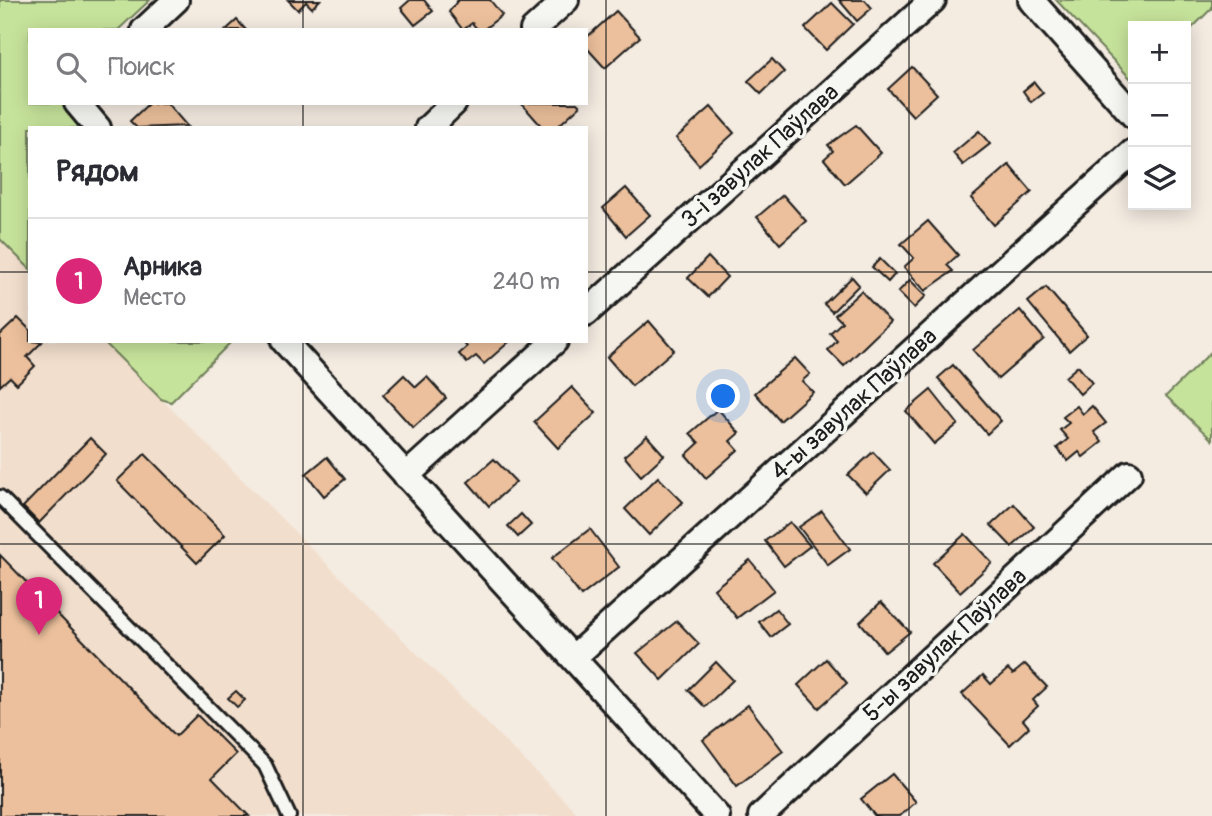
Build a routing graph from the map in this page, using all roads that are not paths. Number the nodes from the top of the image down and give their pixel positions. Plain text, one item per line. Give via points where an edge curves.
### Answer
1 (176, 0) edge
2 (566, 0) edge
3 (933, 0) edge
4 (1031, 0) edge
5 (146, 28) edge
6 (535, 28) edge
7 (79, 105) edge
8 (452, 105) edge
9 (1128, 109) edge
10 (96, 126) edge
11 (430, 126) edge
12 (1128, 157) edge
13 (588, 311) edge
14 (286, 343) edge
15 (553, 343) edge
16 (1129, 474) dead end
17 (406, 476) junction
18 (0, 497) edge
19 (574, 657) junction
20 (289, 816) edge
21 (717, 816) edge
22 (761, 816) edge

1 - 5 street
2 - 6 street
3 - 13 street, 3-і завулак Паўлава
4 - 9 street
7 - 10 street
8 - 11 street
12 - 19 street, 4-ы завулак Паўлава
14 - 17 street
15 - 17 street
16 - 22 street, 5-ы завулак Паўлава
17 - 19 street
18 - 20 lane via 265,765
19 - 21 street

